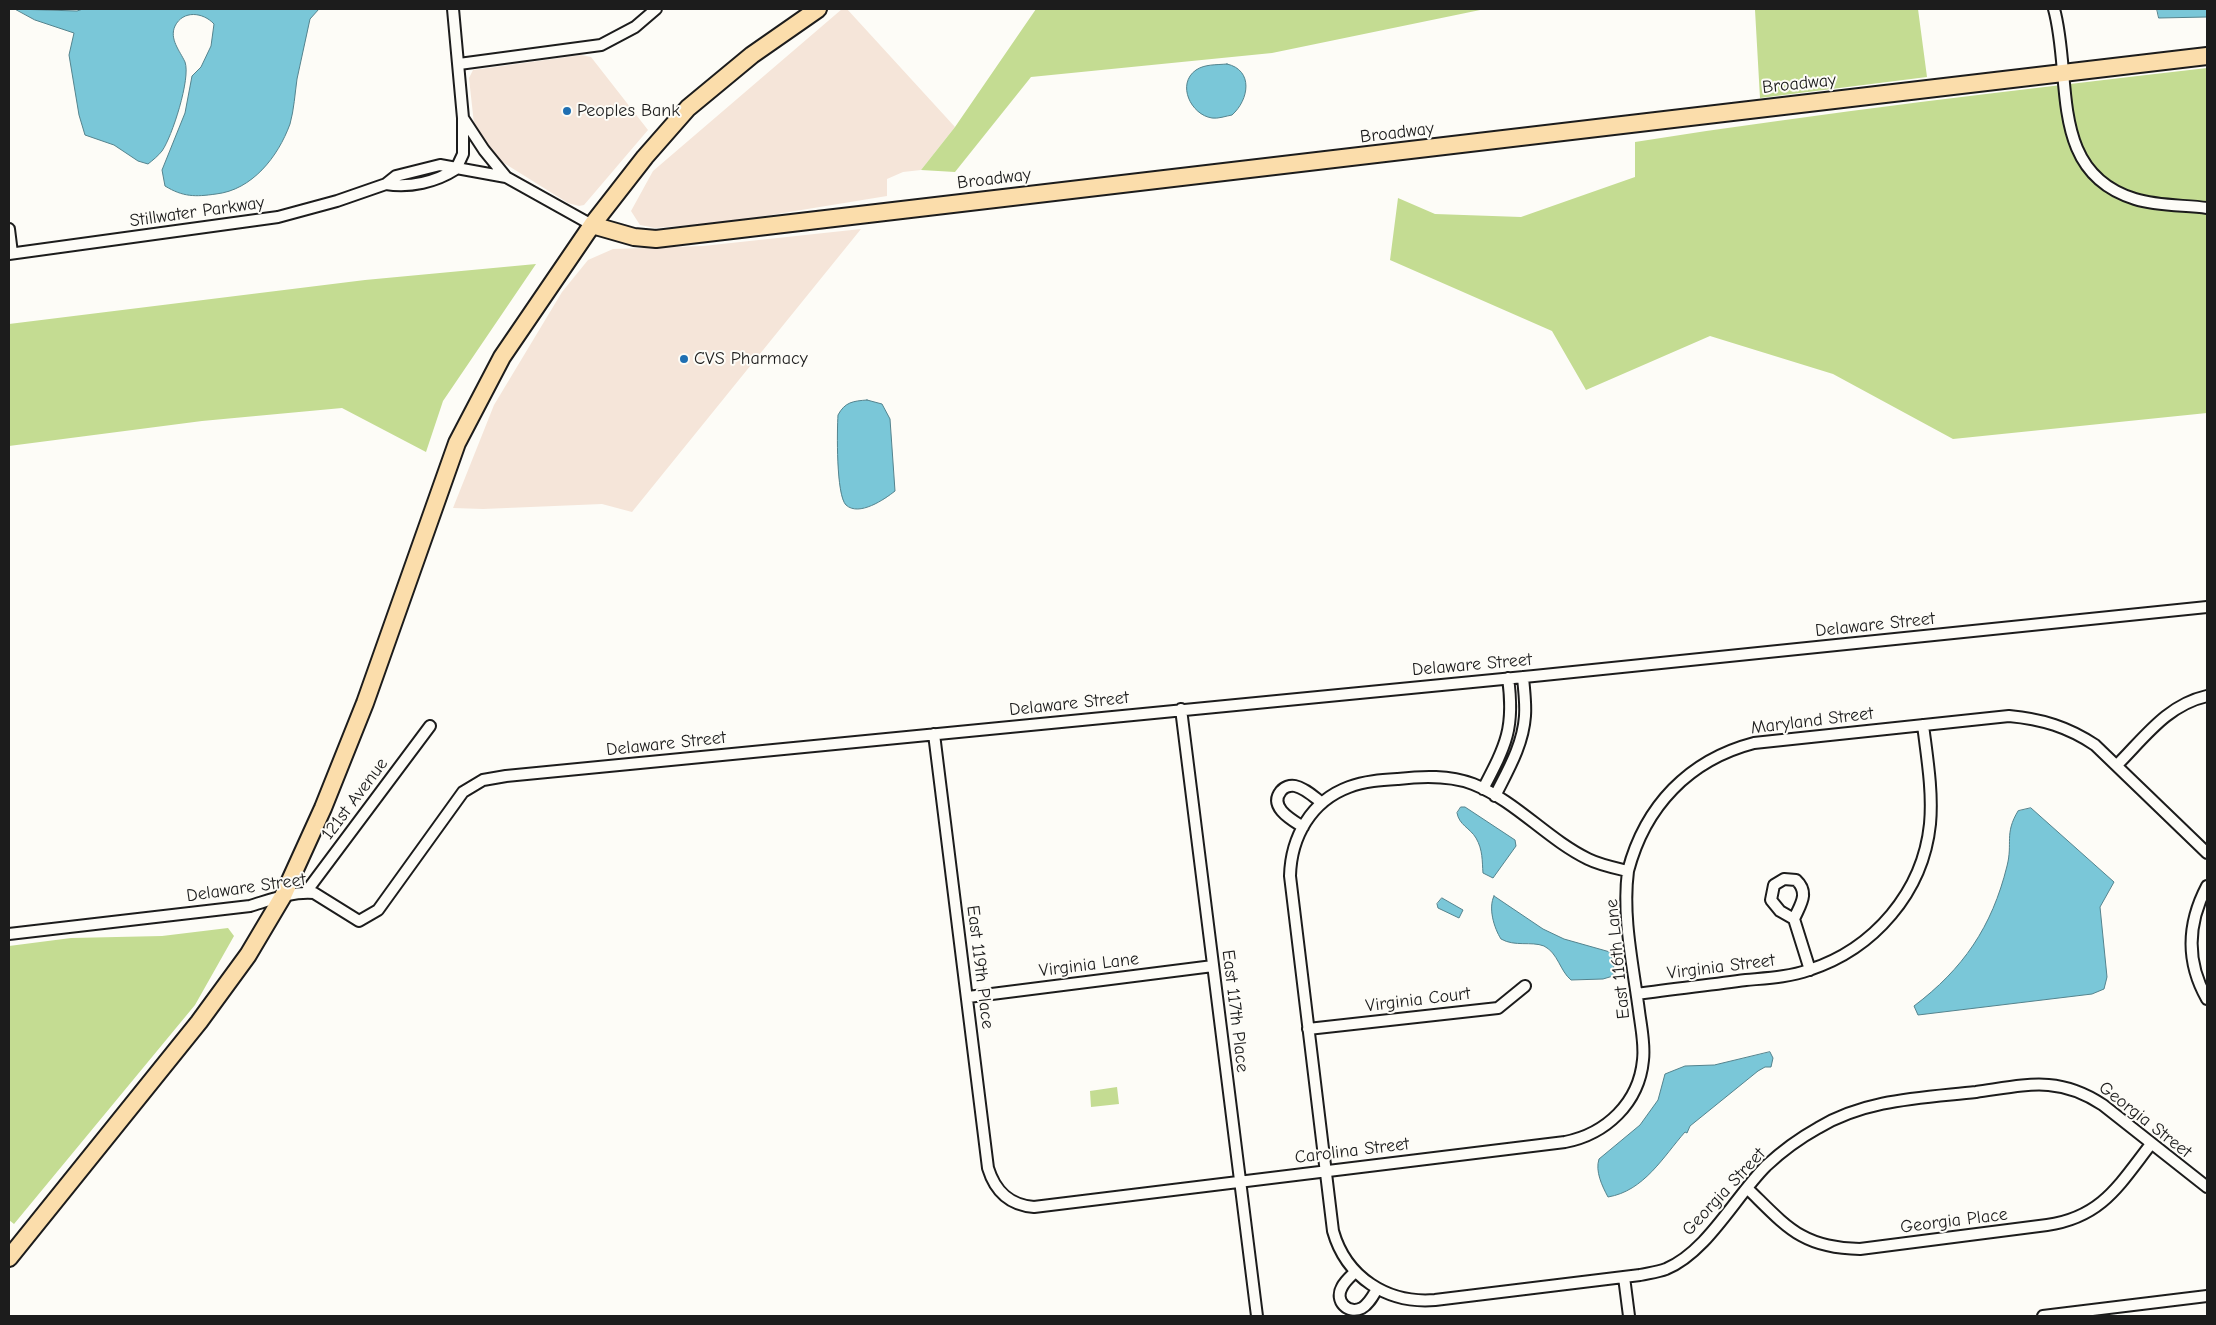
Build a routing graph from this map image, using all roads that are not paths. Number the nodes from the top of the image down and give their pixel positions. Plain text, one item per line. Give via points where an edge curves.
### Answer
1 (453, 9) edge
2 (656, 9) edge
3 (818, 9) edge
4 (2054, 9) edge
5 (2207, 56) edge
6 (459, 64) junction
7 (2064, 74) junction
8 (464, 118) junction
9 (456, 169) junction
10 (506, 177) junction
11 (2207, 208) edge
12 (592, 225) junction
13 (9, 229) edge
14 (10, 254) edge
15 (2207, 607) edge
16 (1523, 677) junction
17 (1508, 678) junction
18 (2207, 696) edge
19 (1181, 709) junction
20 (1923, 725) junction
21 (430, 726) dead end
22 (934, 734) junction
23 (2117, 765) junction
24 (1483, 789) junction
25 (1495, 796) junction
26 (1322, 803) junction
27 (1303, 827) junction
28 (2207, 853) edge
29 (1628, 871) junction
30 (2207, 886) edge
31 (306, 892) junction
32 (284, 896) junction
33 (1794, 919) dead end
34 (9, 934) edge
35 (1213, 966) junction
36 (1810, 970) junction
37 (1526, 986) dead end
38 (1637, 994) junction
39 (968, 997) junction
40 (2207, 999) edge
41 (1308, 1029) junction
42 (1643, 1044) joint
43 (2151, 1144) junction
44 (1325, 1171) junction
45 (1240, 1181) junction
46 (2207, 1187) edge
47 (1748, 1188) junction
48 (1007, 1198) joint
49 (9, 1258) edge
50 (1355, 1272) junction
51 (1624, 1278) junction
52 (1377, 1289) junction
53 (2207, 1296) edge
54 (1257, 1316) edge
55 (1629, 1316) edge
56 (2043, 1316) edge

1 - 6 street
2 - 6 street via 635,27 601,45
3 - 12 main road via 752,55 688,108
4 - 7 street
5 - 7 main road, Broadway
6 - 8 street
7 - 11 street via 2073,143 2086,165 2111,188 2136,199
7 - 12 main road, Broadway via 656,239 634,237
8 - 9 street via 463,154
8 - 10 street
9 - 10 street
9 - 14 street, Stillwater Parkway via 443,178 402,187 386,184 278,217
10 - 12 street
12 - 32 main road via 502,357 457,443 365,703
13 - 14 street
15 - 16 street, Delaware Street
16 - 17 street, Delaware Street
16 - 25 street via 1526,714 1522,734
17 - 19 street, Delaware Street
17 - 24 street via 1512,704 1510,726 1504,748
18 - 23 street via 2171,711
19 - 22 street, Delaware Street
19 - 35 street, East 117th Place
20 - 23 street, Maryland Street via 2010,716 2043,720 2081,736
20 - 29 street, Maryland Street via 1754,743 1711,758 1689,773 1656,808 1637,843
20 - 36 street, Virginia Street via 1930,824 1922,861 1892,915 1871,936 1836,960
21 - 31 street, 121st Avenue
22 - 31 street, Delaware Street via 483,780 463,792 378,910 358,921 314,893
22 - 39 street, East 119th Place
23 - 28 street, Maryland Street
24 - 25 street
24 - 26 street via 1443,777 1402,778 1354,785
25 - 29 street via 1579,854
26 - 27 street
26 - 27 street via 1296,786 1281,791 1279,807
27 - 41 street via 1294,846 1290,876
29 - 38 street, East 116th Lane via 1626,905
30 - 40 street via 2196,909 2191,943 2197,978
31 - 32 street, Delaware Street
32 - 34 street, Delaware Street via 250,906
32 - 49 main road via 248,955 199,1022
33 - 36 street
35 - 39 street, Virginia Lane
35 - 45 street, East 117th Place
36 - 38 street, Virginia Street
37 - 41 street, Virginia Court via 1498,1008
38 - 42 street, East 116th Lane
39 - 48 street, East 119th Place via 988,1168 996,1188
41 - 44 street
42 - 44 street, Carolina Street via 1642,1071 1628,1102 1609,1123 1586,1136 1565,1142
43 - 46 street, Georgia Street
43 - 47 street, Georgia Street via 2089,1096 2068,1087 2029,1085 1892,1101 1860,1109 1819,1127 1798,1141 1766,1167
43 - 47 street, Georgia Place via 2108,1198 2073,1220 1860,1249 1831,1248 1796,1233
44 - 45 street, Carolina Street
44 - 50 street, Georgia Street via 1333,1231 1341,1253
45 - 48 street, Carolina Street via 1034,1207 1023,1206
45 - 54 street, East 117th Place
47 - 51 street, Georgia Street via 1704,1239 1681,1260 1655,1272
50 - 52 street, Georgia Street
50 - 52 street via 1340,1294 1346,1308 1363,1308
51 - 52 street, Georgia Street via 1424,1301 1404,1299
51 - 55 street
53 - 56 street

